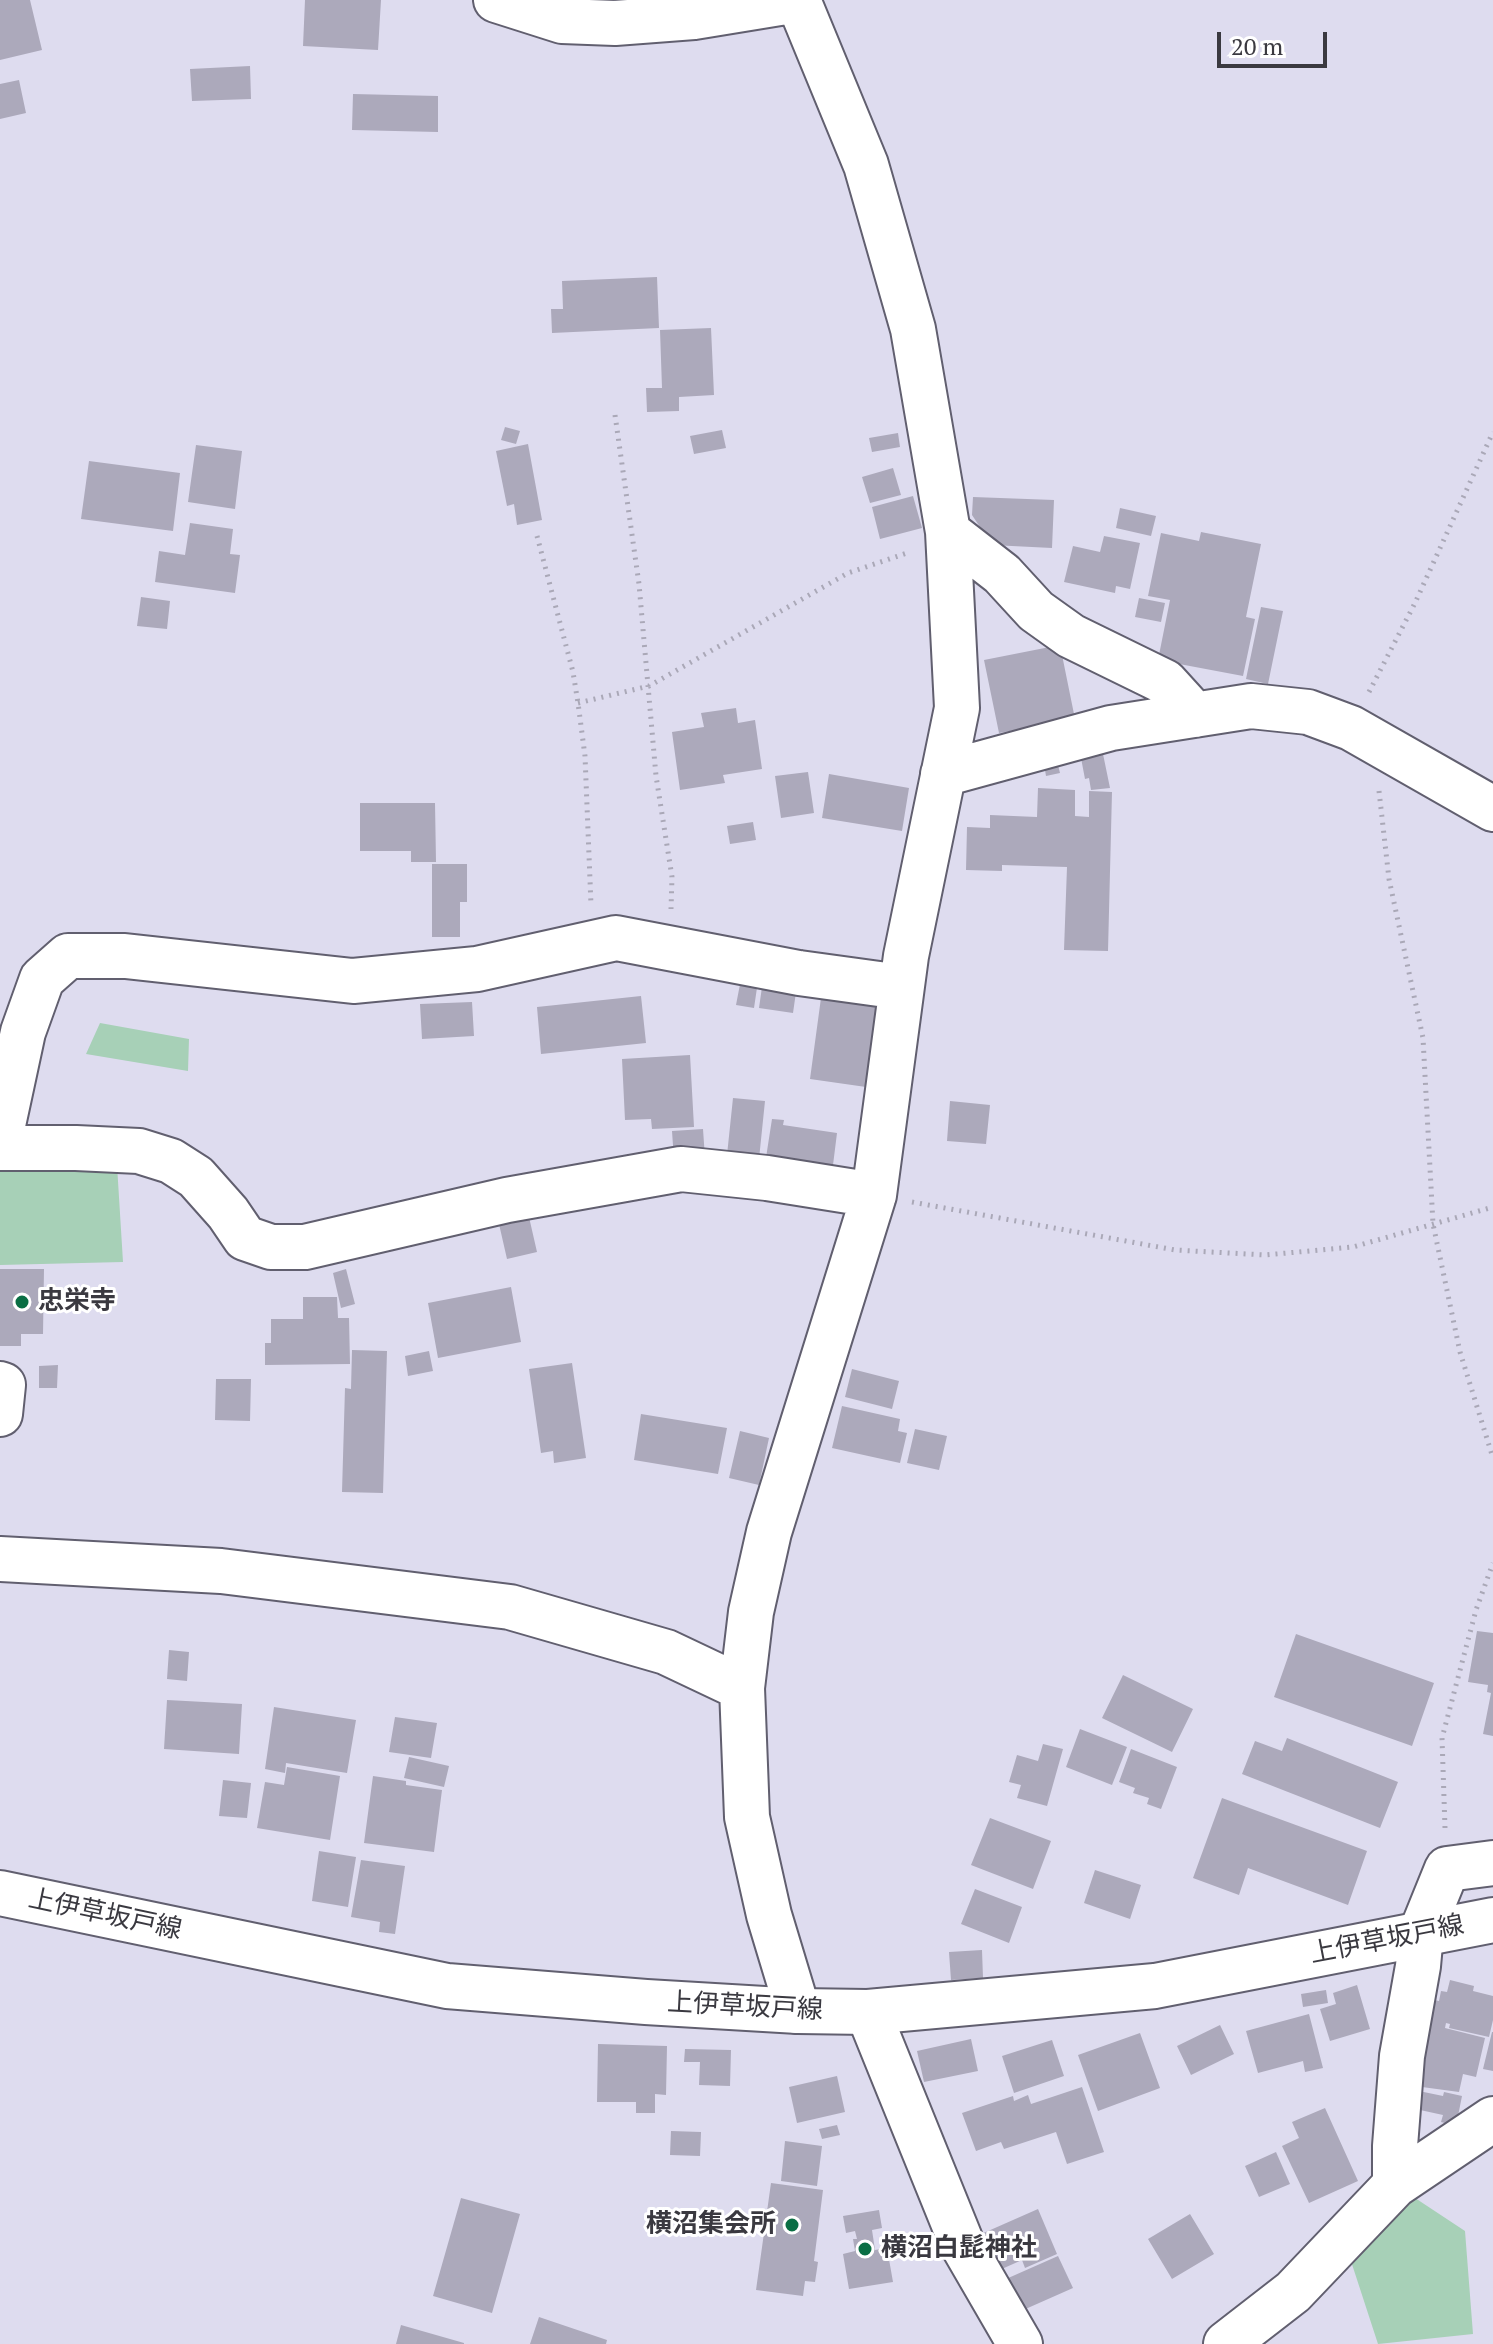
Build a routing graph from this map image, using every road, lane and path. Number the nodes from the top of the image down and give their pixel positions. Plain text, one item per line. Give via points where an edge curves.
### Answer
1 (496, 0) edge
2 (798, 0) edge
3 (615, 415) dead end
4 (1493, 432) edge
5 (948, 532) junction
6 (537, 536) dead end
7 (649, 686) junction
8 (578, 703) junction
9 (1195, 715) junction
10 (1362, 734) junction
11 (943, 774) junction
12 (1493, 809) edge
13 (592, 943) junction
14 (669, 950) junction
15 (901, 987) junction
16 (0, 1139) edge
17 (0, 1148) edge
18 (874, 1195) junction
19 (1493, 1207) edge
20 (1433, 1224) junction
21 (0, 1384) edge
22 (0, 1414) edge
23 (1493, 1458) edge
24 (0, 1559) edge
25 (1493, 1563) edge
26 (742, 1688) junction
27 (1493, 1863) edge
28 (1447, 1869) junction
29 (0, 1893) edge
30 (1493, 1920) edge
31 (1421, 1933) junction
32 (798, 2011) junction
33 (868, 2012) junction
34 (1493, 2119) edge
35 (1395, 2185) junction
36 (1020, 2344) edge
37 (1226, 2344) edge

1 - 2 street via 562,21 615,23
2 - 5 street via 866,165 903,291
3 - 7 path
4 - 10 path
5 - 7 path via 925,546 848,573
5 - 9 street via 1002,574 1036,611 1071,636 1165,682
5 - 11 street via 957,708
6 - 8 path
7 - 8 path
7 - 14 path via 672,877
8 - 13 path
9 - 10 street via 1251,706 1308,712
9 - 11 street via 1111,728
10 - 12 street
10 - 20 path via 1423,1038
11 - 15 street
13 - 14 street via 616,938
13 - 16 street via 477,969 353,981 125,956 68,956 42,979 23,1032
14 - 15 street
15 - 18 street
17 - 18 street via 139,1151 171,1161 196,1177 245,1238 271,1247 305,1247 507,1200 681,1169
18 - 20 path via 1175,1250 1265,1255 1353,1247
18 - 26 street via 769,1532 751,1612
19 - 20 path
20 - 23 path via 1460,1352
21 - 22 street
24 - 26 street via 221,1571 510,1607 666,1652
25 - 28 path via 1442,1738
26 - 32 street via 747,1817
27 - 28 street
28 - 31 street
29 - 32 street, 上伊草坂戸線 via 447,1986
30 - 31 street, 上伊草坂戸線
31 - 33 street, 上伊草坂戸線 via 1155,1986
31 - 35 street via 1402,2056
32 - 33 street, 上伊草坂戸線
33 - 36 street via 962,2244
34 - 35 street
35 - 37 street via 1293,2292

